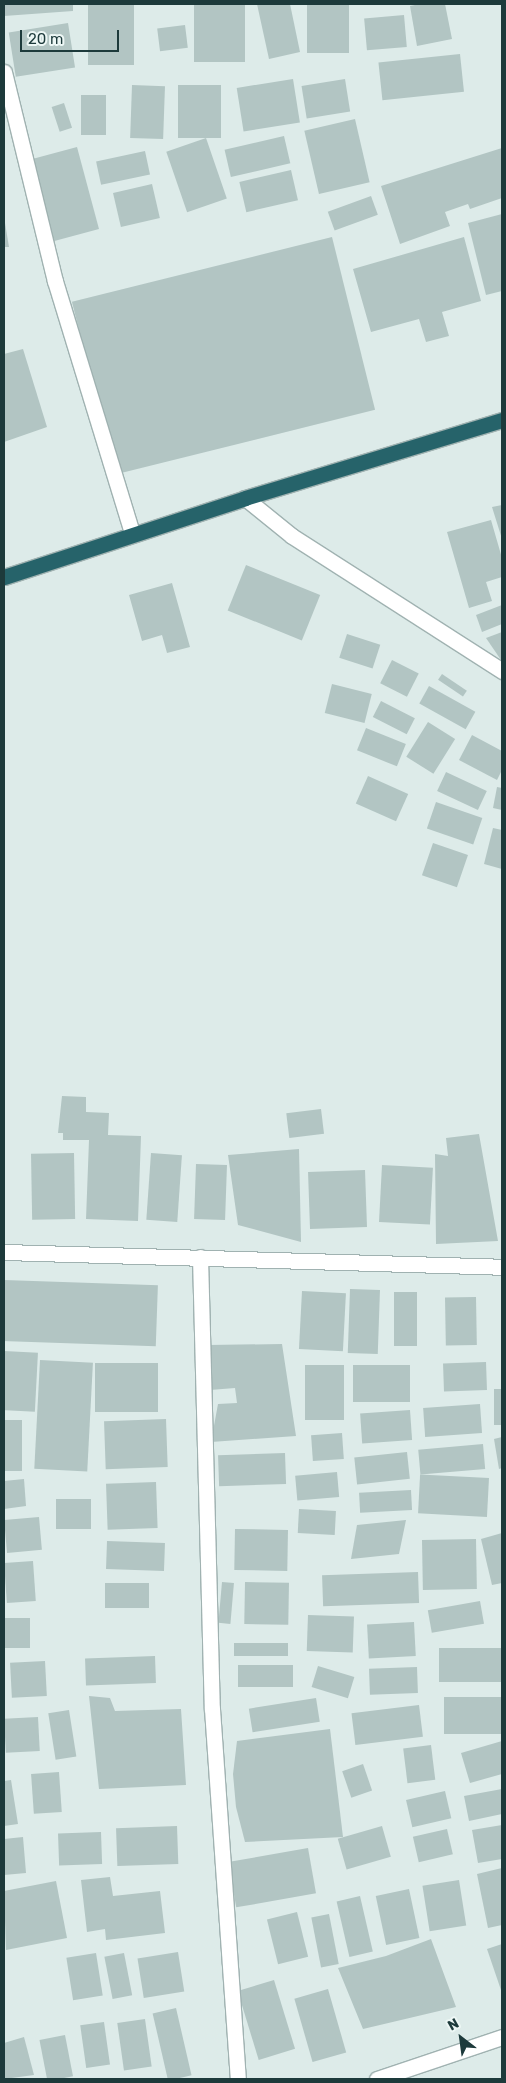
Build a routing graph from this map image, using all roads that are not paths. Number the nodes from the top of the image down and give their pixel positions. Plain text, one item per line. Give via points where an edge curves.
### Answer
1 (4, 72) edge
2 (502, 420) edge
3 (245, 498) junction
4 (132, 534) junction
5 (4, 576) edge
6 (502, 671) edge
7 (4, 1252) edge
8 (200, 1257) junction
9 (502, 1266) edge
10 (502, 2037) edge
11 (238, 2079) edge
12 (377, 2079) edge

1 - 4 street via 55,281
2 - 3 highway
3 - 4 highway
3 - 6 street via 292,536
4 - 5 highway
7 - 8 street
8 - 9 street
8 - 11 street via 212,1709
10 - 12 street

